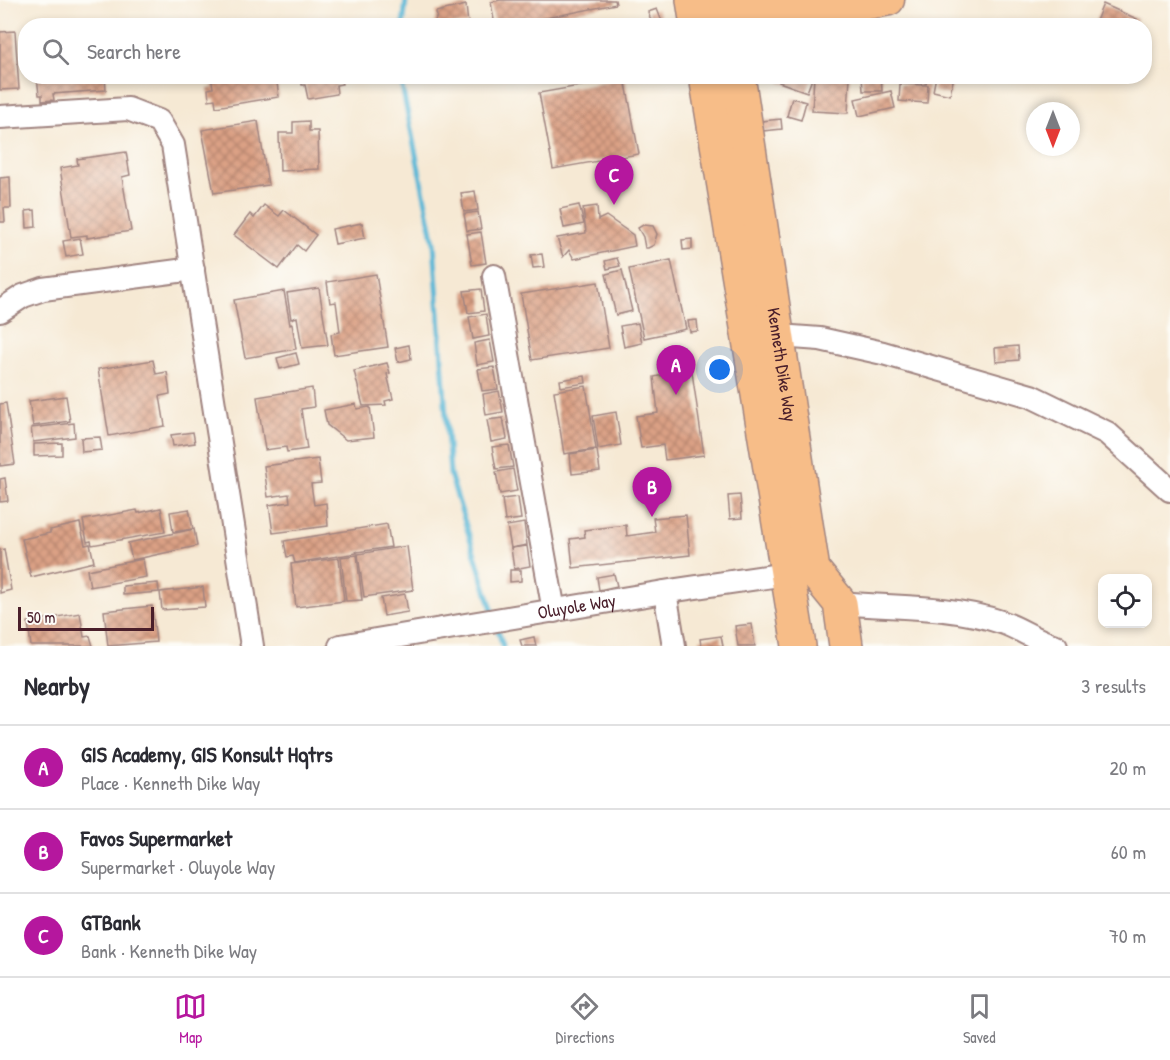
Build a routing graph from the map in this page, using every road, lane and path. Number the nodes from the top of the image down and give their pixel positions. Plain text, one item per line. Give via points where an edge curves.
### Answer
1 (870, 2) edge
2 (728, 12) edge
3 (695, 14) edge
4 (708, 84) edge
5 (739, 84) edge
6 (0, 117) edge
7 (193, 268) junction
8 (494, 276) dead end
9 (0, 311) edge
10 (779, 336) junction
11 (1170, 490) edge
12 (800, 572) junction
13 (665, 592) junction
14 (840, 603) junction
15 (554, 611) junction
16 (252, 646) edge
17 (340, 646) edge
18 (674, 646) edge
19 (799, 646) edge
20 (846, 646) edge
21 (1056, 646) edge

1 - 2 main road
2 - 3 main road
4 - 12 highway, Kenneth Dike Way
5 - 10 highway, Kenneth Dike Way
6 - 7 street via 128,109 159,121 173,146
7 - 9 street via 43,289
7 - 16 street
8 - 15 street
10 - 11 street via 820,339 883,353 1031,396 1107,433
10 - 12 highway, Kenneth Dike Way
12 - 13 street, Oluyole Way
12 - 14 highway
12 - 19 highway, Kenneth Dike Way
13 - 15 street, Oluyole Way
13 - 18 street
14 - 20 highway
14 - 21 street via 944,609 1002,622
15 - 17 street, Oluyole Way

